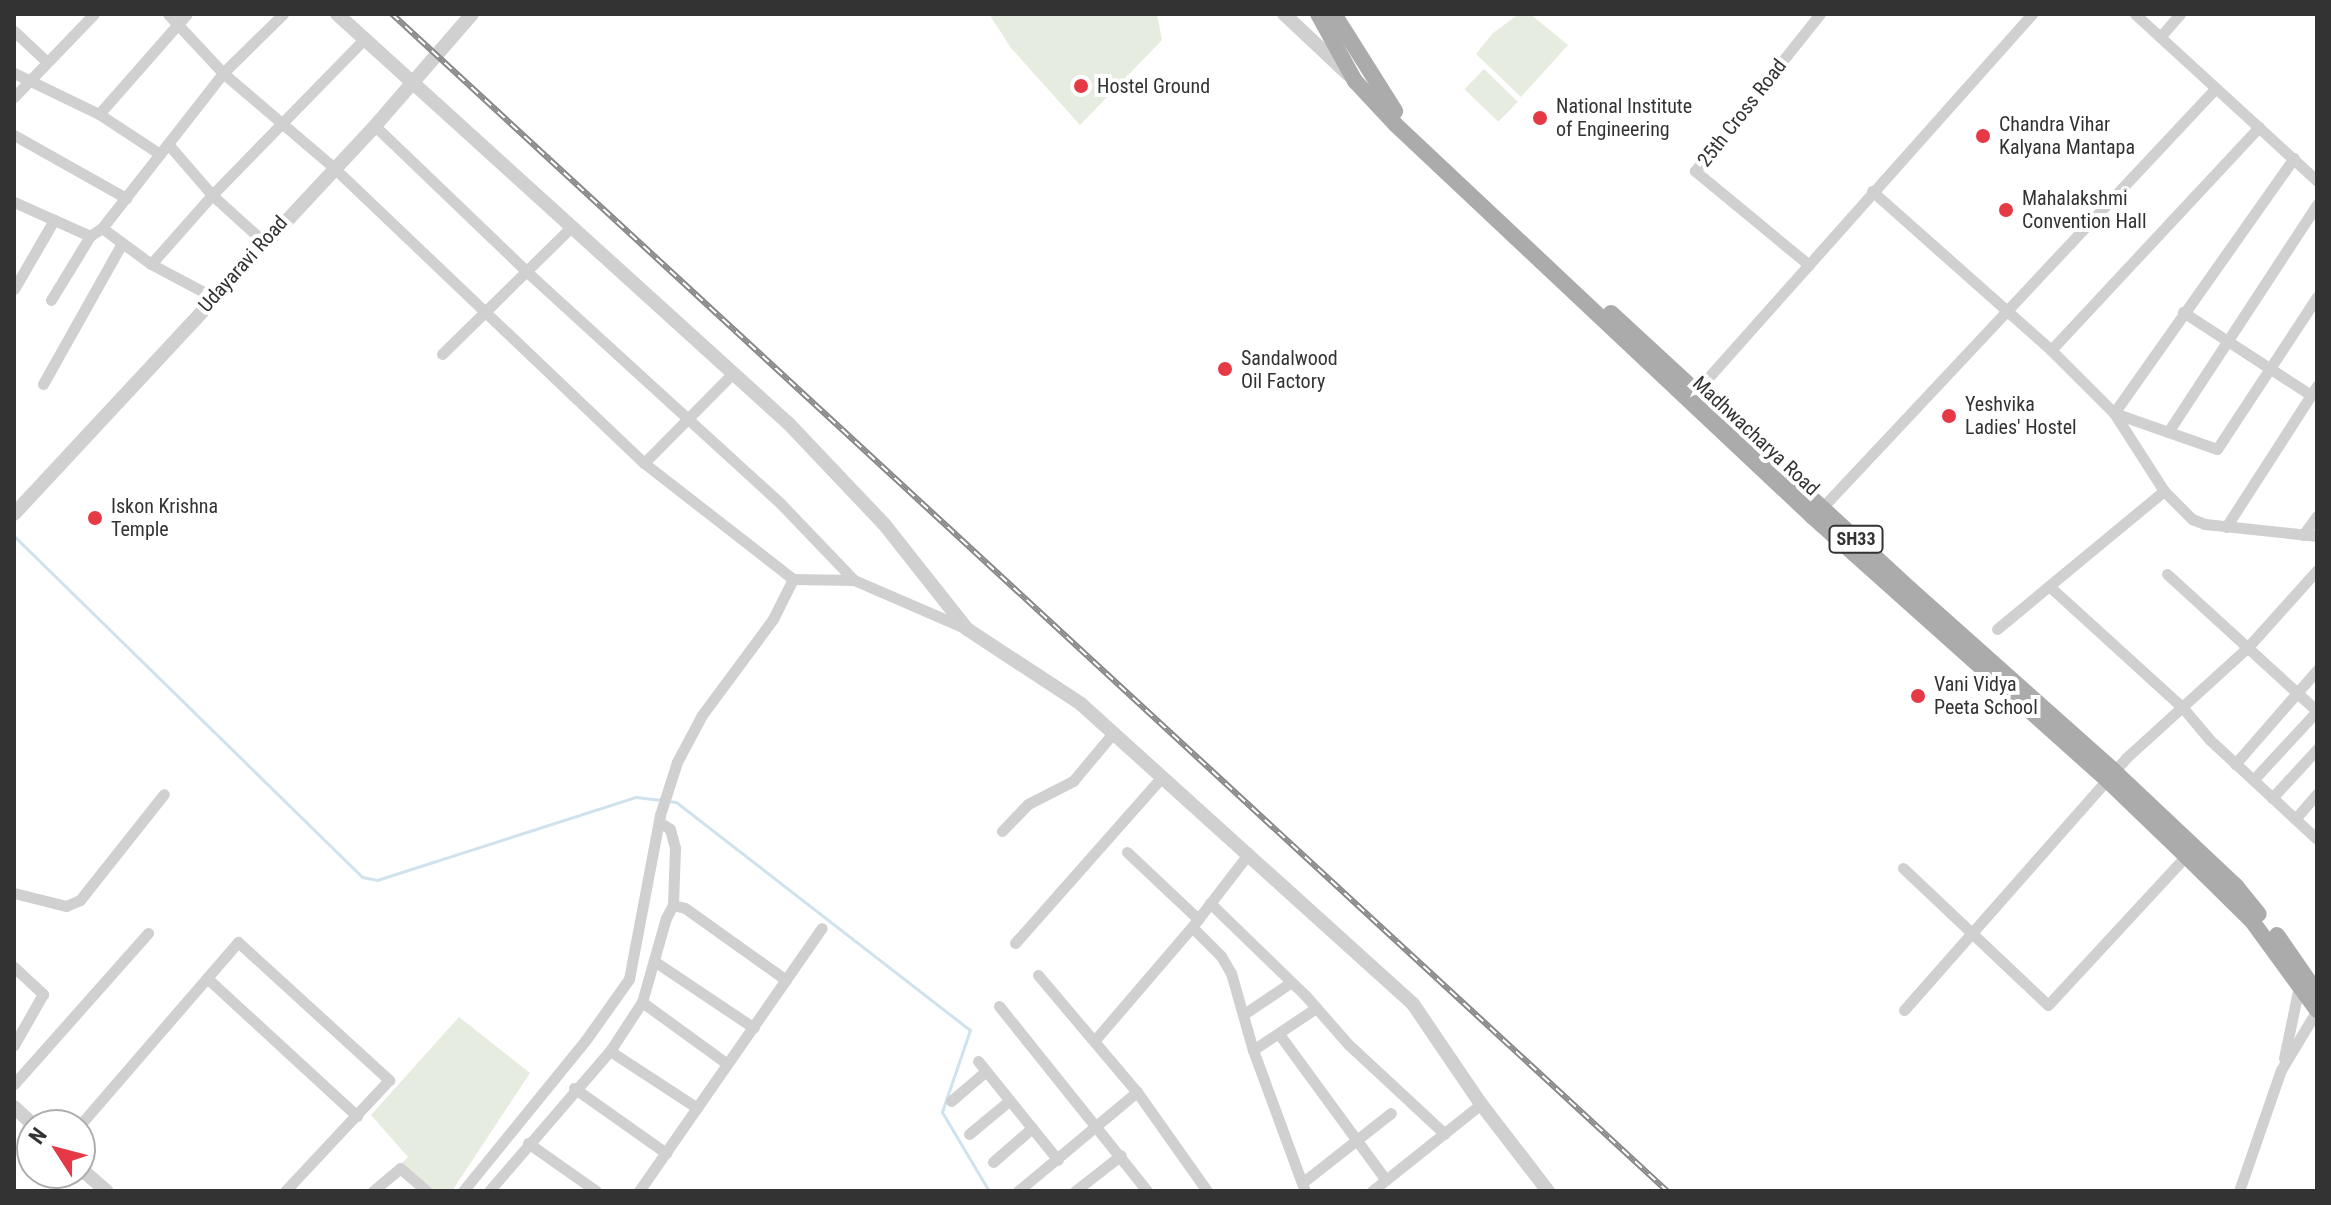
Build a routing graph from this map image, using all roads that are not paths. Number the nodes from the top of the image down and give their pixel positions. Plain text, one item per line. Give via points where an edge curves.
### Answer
1 (94, 14) edge
2 (168, 14) edge
3 (283, 14) edge
4 (337, 14) edge
5 (472, 14) edge
6 (1284, 14) edge
7 (1318, 14) edge
8 (1334, 14) edge
9 (1820, 14) edge
10 (2032, 14) edge
11 (2135, 14) edge
12 (2180, 14) edge
13 (182, 19) edge
14 (14, 31) edge
15 (2160, 37) junction
16 (364, 39) junction
17 (47, 62) junction
18 (14, 73) edge
19 (223, 73) junction
20 (30, 80) junction
21 (1355, 81) junction
22 (413, 82) junction
23 (2215, 89) junction
24 (1384, 95) junction
25 (14, 97) edge
26 (99, 114) junction
27 (284, 124) junction
28 (375, 126) junction
29 (2259, 127) junction
30 (14, 135) edge
31 (168, 144) junction
32 (160, 154) junction
33 (2294, 158) junction
34 (333, 167) junction
35 (2317, 181) edge
36 (1872, 191) junction
37 (212, 195) junction
38 (126, 198) junction
39 (15, 204) edge
40 (2317, 204) edge
41 (54, 220) junction
42 (102, 228) junction
43 (570, 228) junction
44 (90, 236) junction
45 (264, 242) junction
46 (122, 243) junction
47 (151, 264) junction
48 (1809, 265) junction
49 (526, 271) junction
50 (14, 289) edge
51 (213, 297) junction
52 (2317, 297) edge
53 (51, 300) dead end
54 (487, 310) junction
55 (2008, 312) junction
56 (2183, 312) junction
57 (2226, 340) junction
58 (2051, 350) junction
59 (442, 354) dead end
60 (2269, 368) junction
61 (732, 374) junction
62 (43, 384) dead end
63 (2314, 391) edge
64 (1692, 396) junction
65 (2114, 413) junction
66 (687, 421) junction
67 (2168, 432) junction
68 (644, 463) junction
69 (2164, 491) junction
70 (1818, 512) junction
71 (14, 514) edge
72 (2317, 516) edge
73 (2226, 527) junction
74 (2303, 535) junction
75 (2317, 536) edge
76 (2317, 570) edge
77 (2167, 574) dead end
78 (793, 579) junction
79 (854, 580) junction
80 (2049, 586) junction
81 (967, 629) junction
82 (1997, 629) dead end
83 (2248, 647) junction
84 (2317, 670) edge
85 (2297, 692) junction
86 (2183, 708) junction
87 (1114, 732) junction
88 (2317, 749) edge
89 (2235, 764) junction
90 (2110, 775) junction
91 (1162, 777) junction
92 (2253, 780) junction
93 (164, 794) dead end
94 (2317, 794) edge
95 (2272, 798) junction
96 (660, 819) junction
97 (2295, 819) junction
98 (1002, 831) dead end
99 (2317, 839) edge
100 (1127, 852) dead end
101 (1249, 853) junction
102 (2186, 856) junction
103 (1903, 868) dead end
104 (14, 893) edge
105 (1210, 903) junction
106 (673, 905) junction
107 (1195, 923) junction
108 (822, 928) dead end
109 (1972, 932) junction
110 (148, 933) dead end
111 (1015, 943) dead end
112 (654, 961) junction
113 (14, 967) edge
114 (1038, 975) dead end
115 (207, 978) junction
116 (786, 980) junction
117 (1290, 983) junction
118 (2299, 986) junction
119 (2317, 993) edge
120 (642, 1002) junction
121 (999, 1006) dead end
122 (1316, 1008) junction
123 (1904, 1010) dead end
124 (2317, 1010) edge
125 (1244, 1014) junction
126 (754, 1028) junction
127 (1279, 1034) junction
128 (1095, 1040) junction
129 (14, 1045) edge
130 (1253, 1050) junction
131 (610, 1051) junction
132 (978, 1061) dead end
133 (726, 1063) junction
134 (2281, 1070) junction
135 (986, 1071) junction
136 (14, 1084) edge
137 (574, 1088) junction
138 (1137, 1092) junction
139 (1010, 1100) junction
140 (951, 1101) dead end
141 (1481, 1104) junction
142 (697, 1108) junction
143 (94, 1109) edge
144 (1391, 1113) dead end
145 (357, 1116) junction
146 (1098, 1127) junction
147 (1032, 1128) junction
148 (969, 1134) dead end
149 (1445, 1134) junction
150 (1356, 1140) junction
151 (528, 1143) junction
152 (666, 1153) junction
153 (1121, 1155) junction
154 (1058, 1160) junction
155 (993, 1162) dead end
156 (1385, 1179) junction
157 (1304, 1187) edge
158 (494, 1189) edge
159 (1141, 1189) edge
160 (285, 1191) edge
161 (373, 1191) edge
162 (426, 1191) edge
163 (463, 1191) edge
164 (596, 1191) edge
165 (639, 1191) edge
166 (1018, 1191) edge
167 (1075, 1191) edge
168 (1207, 1191) edge
169 (1372, 1191) edge
170 (1548, 1191) edge
171 (2239, 1191) edge

1 - 17 street
2 - 13 street
3 - 19 street
4 - 16 street
5 - 22 street, Udayaravi Road
6 - 21 street
7 - 21 main road, Madhwacharya Road
8 - 24 main road, SH33
9 - 48 street, 25th Cross Road via 1695,171
10 - 36 street
11 - 15 street
12 - 15 street
13 - 19 street
13 - 26 street
14 - 17 street
15 - 23 street
16 - 22 street
16 - 27 street
17 - 20 street
18 - 20 street
19 - 27 street
19 - 31 street
20 - 25 street
20 - 26 street
21 - 24 street
21 - 64 main road, Madhwacharya Road via 1396,125
22 - 28 street, Udayaravi Road
22 - 43 street
23 - 29 street
23 - 55 street
24 - 64 main road, Madhwacharya Road / SH33
26 - 32 street
27 - 34 street
27 - 37 street
28 - 34 street, Udayaravi Road
28 - 49 street
29 - 33 street
29 - 58 street
30 - 38 street
31 - 32 street
31 - 37 street
32 - 38 street
33 - 35 street
33 - 56 street
34 - 45 street, Udayaravi Road
34 - 54 street
36 - 48 street
36 - 55 street
37 - 45 street
37 - 47 street
38 - 42 street
39 - 41 street
40 - 57 street
41 - 44 street
41 - 50 street
42 - 44 street
42 - 46 street
43 - 49 street
43 - 61 street
44 - 53 street
45 - 51 street, Udayaravi Road
46 - 47 street
46 - 62 street
47 - 51 street
48 - 64 street
49 - 54 street
49 - 66 street
51 - 71 street, Udayaravi Road
52 - 60 street
54 - 59 street
54 - 68 street
55 - 58 street
55 - 70 street
56 - 57 street
56 - 65 street
57 - 60 street
57 - 67 street
58 - 65 street
60 - 63 street
60 - 67 street via 2217,449
61 - 66 street
61 - 81 street via 789,424 884,524
63 - 73 street
64 - 70 main road, Madhwacharya Road / SH33
65 - 67 street
65 - 69 street
66 - 68 street
66 - 79 street via 826,547
68 - 78 street
69 - 73 street via 2192,519
69 - 80 street
70 - 90 main road, Madhwacharya Road / SH33
72 - 74 street
73 - 74 street
74 - 75 street
76 - 83 street
77 - 83 street
78 - 79 street
78 - 96 street via 773,619 702,715 677,762
79 - 81 street
80 - 82 street
80 - 86 street
81 - 87 street
83 - 85 street
83 - 86 street
84 - 85 street
85 - 89 street
85 - 92 street via 2317,711
86 - 89 street
86 - 90 street
87 - 91 street
87 - 98 street via 1073,781 1028,804
88 - 95 street
89 - 92 street
90 - 102 main road, Madhwacharya Road
90 - 109 street
90 - 119 main road, Madhwacharya Road / SH33 via 2236,886
91 - 101 street
91 - 111 street
92 - 95 street
93 - 104 street via 80,900 66,906
94 - 97 street
95 - 97 street
96 - 106 street via 670,829 675,848
96 - 163 street via 629,979
97 - 99 street
100 - 107 street
101 - 105 street
101 - 141 street via 1413,1004
102 - 109 street via 2048,1005
102 - 118 main road, Madhwacharya Road via 2252,921
103 - 109 street
105 - 107 street
105 - 117 street
106 - 112 street
106 - 116 street via 685,908
107 - 125 street via 1231,973
107 - 128 street
108 - 116 street
109 - 123 street
110 - 136 street
112 - 120 street
112 - 126 street
113 - 129 street via 43,994
114 - 128 street
115 - 143 street
115 - 145 street
115 - 145 street via 238,942 389,1080
116 - 126 street
117 - 122 street
117 - 125 street
118 - 124 main road, Madhwacharya Road
118 - 134 street
120 - 131 street
120 - 133 street
121 - 146 street
122 - 127 street
122 - 149 street
124 - 134 street
125 - 130 street
126 - 133 street
127 - 130 street
127 - 150 street
128 - 138 street
130 - 157 street
131 - 137 street
131 - 142 street
132 - 135 street
133 - 142 street
134 - 171 street
135 - 139 street
135 - 140 street
137 - 151 street
137 - 152 street
138 - 146 street
138 - 168 street
139 - 147 street
139 - 148 street
141 - 149 street
141 - 170 street
142 - 152 street
144 - 150 street
145 - 160 street
146 - 153 street
146 - 154 street
147 - 154 street
147 - 155 street
149 - 156 street
150 - 156 street
150 - 157 street
151 - 158 street
151 - 164 street
152 - 165 street
153 - 159 street
153 - 167 street
154 - 166 street
156 - 169 street
161 - 162 street via 400,1168

